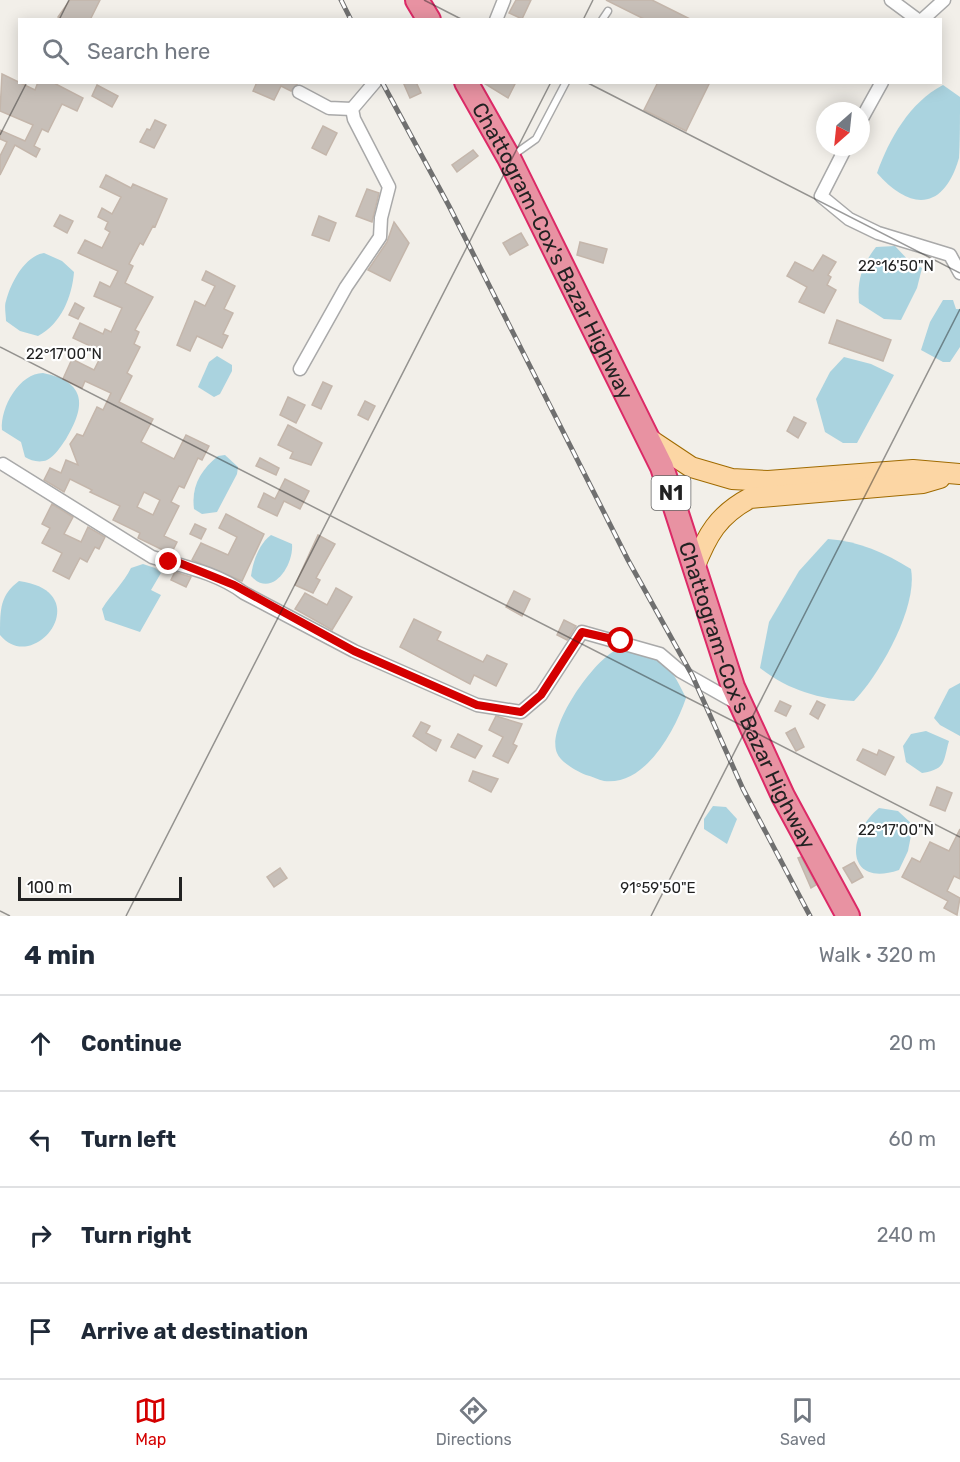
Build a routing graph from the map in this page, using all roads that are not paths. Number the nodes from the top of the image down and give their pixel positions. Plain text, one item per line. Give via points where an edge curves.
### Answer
1 (417, 0) edge
2 (504, 0) edge
3 (891, 0) edge
4 (944, 0) edge
5 (608, 10) dead end
6 (428, 18) edge
7 (497, 18) edge
8 (603, 18) edge
9 (917, 18) edge
10 (922, 18) edge
11 (373, 84) edge
12 (468, 84) edge
13 (565, 84) edge
14 (881, 84) edge
15 (299, 92) dead end
16 (870, 104) edge
17 (352, 109) junction
18 (841, 156) edge
19 (509, 158) junction
20 (960, 273) edge
21 (300, 369) dead end
22 (649, 439) junction
23 (3, 464) dead end
24 (955, 474) edge
25 (694, 567) junction
26 (741, 705) junction
27 (848, 916) edge

1 - 6 highway
2 - 7 street
3 - 9 street
4 - 10 street
5 - 8 lane
11 - 17 street
12 - 19 highway, Chattogram-Cox's Bazar Highway / N1
13 - 19 lane via 536,139
14 - 16 street
15 - 17 street via 329,108
17 - 21 street via 389,187 380,237 346,287
18 - 20 street via 821,195 849,219 878,233 950,255
19 - 22 highway, Chattogram-Cox's Bazar Highway / N1
22 - 24 main road via 691,467 732,479 768,481 913,470
22 - 25 highway, Chattogram-Cox's Bazar Highway / N1
23 - 26 street via 152,557 177,562 234,585 354,651 477,705 521,712 541,695 582,632 660,654 680,671
24 - 25 main road via 923,483 750,498 735,506 706,537
25 - 26 highway, Chattogram-Cox's Bazar Highway / N1
26 - 27 highway, Chattogram-Cox's Bazar Highway / N1 via 783,796

